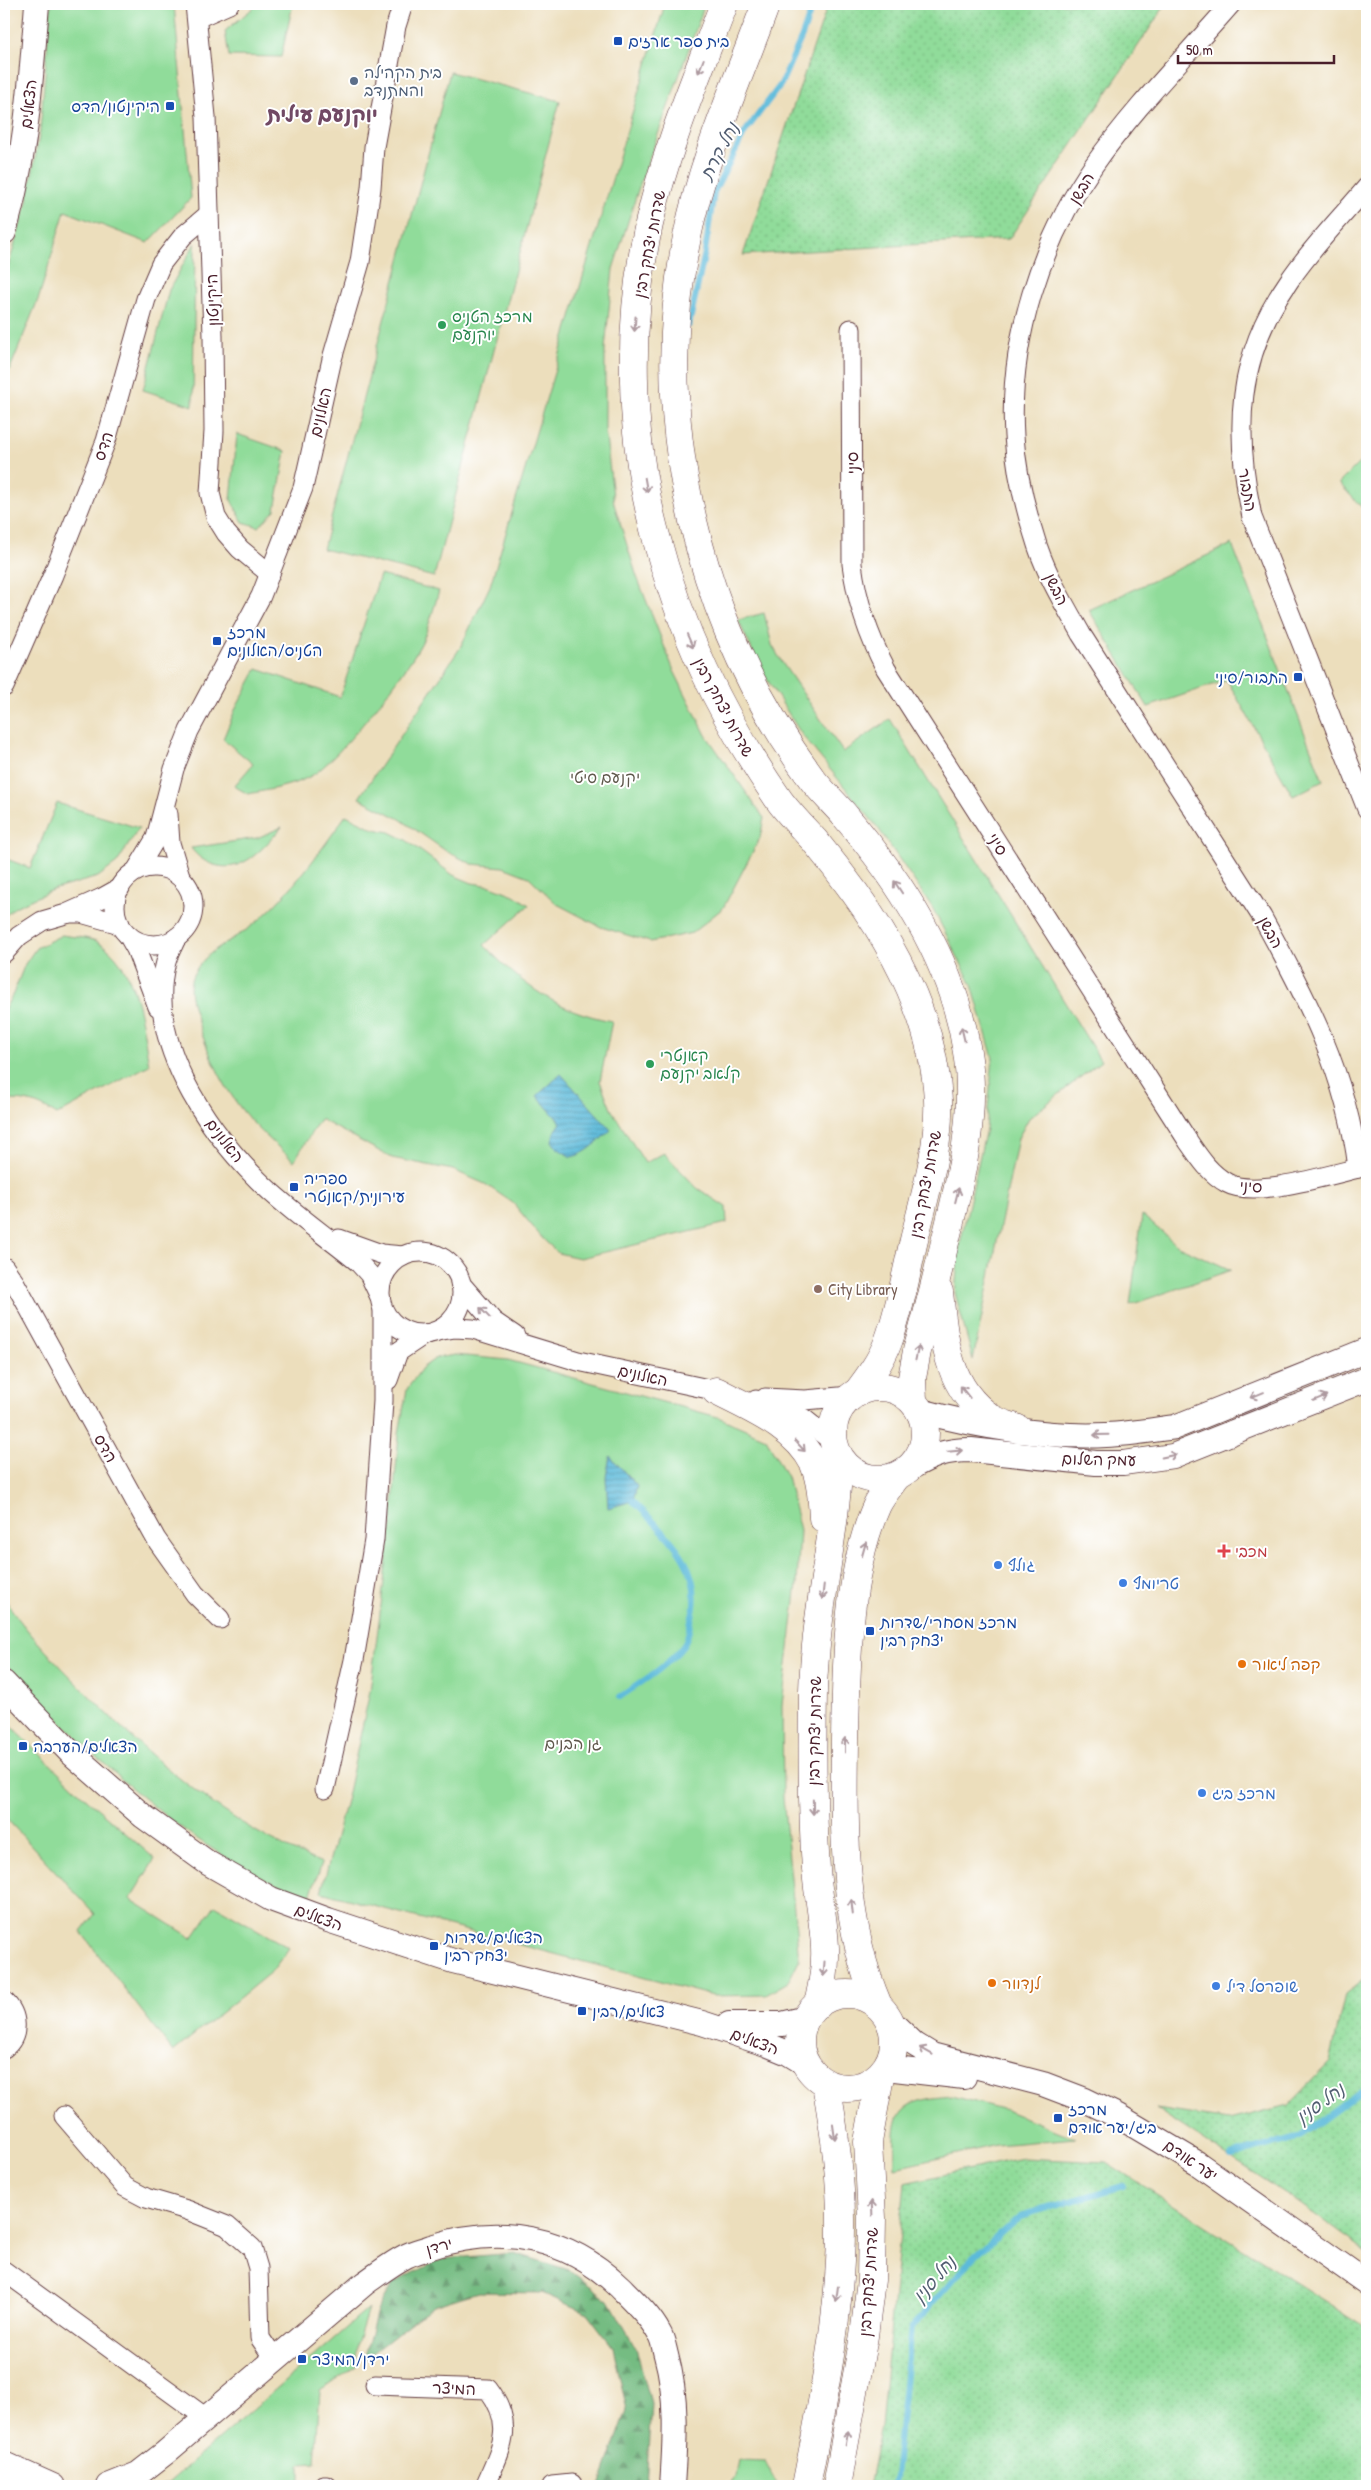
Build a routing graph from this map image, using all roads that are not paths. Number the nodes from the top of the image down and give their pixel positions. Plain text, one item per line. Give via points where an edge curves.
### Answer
1 (37, 4) edge
2 (229, 4) edge
3 (403, 4) edge
4 (724, 4) edge
5 (766, 4) edge
6 (1231, 4) edge
7 (196, 11) edge
8 (1367, 188) edge
9 (209, 214) junction
10 (4, 232) edge
11 (851, 329) dead end
12 (270, 574) junction
13 (4, 687) edge
14 (167, 798) junction
15 (1367, 810) edge
16 (136, 871) junction
17 (180, 876) junction
18 (120, 888) junction
19 (66, 914) junction
20 (124, 930) junction
21 (176, 938) junction
22 (4, 952) edge
23 (165, 1027) junction
24 (1363, 1167) edge
25 (318, 1229) junction
26 (403, 1256) junction
27 (4, 1267) edge
28 (938, 1274) junction
29 (460, 1283) junction
30 (381, 1304) junction
31 (431, 1333) junction
32 (540, 1349) junction
33 (1367, 1350) edge
34 (1367, 1379) edge
35 (716, 1391) junction
36 (854, 1394) junction
37 (746, 1397) junction
38 (383, 1400) junction
39 (917, 1406) junction
40 (1018, 1429) junction
41 (836, 1449) junction
42 (903, 1472) junction
43 (826, 1561) junction
44 (220, 1619) dead end
45 (4, 1683) edge
46 (326, 1789) dead end
47 (4, 2002) edge
48 (812, 2011) junction
49 (884, 2013) junction
50 (702, 2023) junction
51 (4, 2048) edge
52 (806, 2064) junction
53 (883, 2072) junction
54 (826, 2084) junction
55 (64, 2116) dead end
56 (4, 2271) edge
57 (1367, 2283) edge
58 (1367, 2298) edge
59 (275, 2360) junction
60 (375, 2384) dead end
61 (206, 2418) junction
62 (4, 2464) edge
63 (572, 2484) dead end
64 (53, 2486) edge
65 (108, 2486) edge
66 (485, 2486) edge
67 (552, 2486) edge
68 (672, 2486) edge
69 (806, 2486) edge
70 (837, 2486) edge

1 - 10 street, הצאלים via 26,129 14,199
2 - 7 street
3 - 12 street, האלונים via 374,147 372,188 360,262 332,360 303,488
4 -> 36 main road, שדרות יצחק רבין via 683,114 649,224 638,281 634,332 637,424 654,527 683,625 705,674 729,724 754,764 783,806 817,843 854,892 895,954 919,1013 932,1058 938,1100 924,1198 888,1342 875,1369
28 -> 5 main road, שדרות יצחק רבין via 968,1136 968,1053 959,1015 946,975 910,904 787,742 741,657 720,611 692,518 676,420 674,333 687,233 720,127
6 - 24 street, הבשן via 1126,125 1094,166 1064,217 1039,273 1025,324 1016,378 1014,435 1034,536 1053,586 1262,916 1288,964 1342,1084
7 - 9 street, היקינטון via 206,117
8 - 15 street, התבור via 1288,282 1264,325 1249,364 1242,402 1240,443 1252,517
9 - 12 street, היקינטון via 214,431 210,493 216,517 226,533
9 - 13 street, הדס via 183,236 161,264 144,308 106,441
11 - 24 street, סיני via 852,564 857,598 870,639 886,669 1208,1170 1228,1184 1257,1189
12 - 14 street, האלונים via 189,731
14 - 16 street, האלונים via 156,838
14 - 17 street, האלונים via 170,843
16 - 17 street via 159,867
16 - 18 street
17 - 21 street via 192,896 193,908 188,925
18 - 19 street
18 - 20 street via 116,912
19 - 20 street via 81,912
19 - 22 street via 42,921 19,936
20 - 21 street via 139,942 152,945
20 - 23 street, האלונים via 136,949
21 - 23 street, האלונים via 166,961 162,982
23 - 25 street, האלונים via 176,1062 210,1121 258,1180
25 - 26 street, האלונים via 360,1248
25 - 30 street, האלונים via 369,1274
26 - 29 street via 431,1253 452,1266
26 - 30 street via 387,1270 381,1283
27 - 44 street, הדס via 156,1539 195,1594
39 -> 28 main road, שדרות יצחק רבין via 912,1378
40 -> 28 main road via 990,1418 959,1385 948,1359
29 - 31 street via 462,1292 458,1311 449,1323
32 -> 29 street, האלונים via 493,1321
30 - 31 street via 398,1328 411,1334
30 - 38 street
31 - 32 street, האלונים via 455,1328 473,1329
31 - 38 street via 398,1352
32 - 35 street, האלונים via 578,1361
33 -> 40 street, עמק השלום via 1175,1426 1106,1435 1067,1435
42 -> 34 street, עמק השלום via 933,1455 952,1450 1096,1463 1173,1456
35 - 37 street, האלונים
35 -> 43 main road via 762,1415 804,1449 814,1466 822,1492
36 - 37 street, האלונים via 804,1400
36 - 39 main road via 868,1388 886,1388 904,1393
36 - 41 main road via 836,1417 833,1429
37 - 41 street, האלונים via 803,1418
38 - 46 street via 374,1540 354,1660
39 - 40 street, עמק השלום via 968,1422
39 - 42 main road via 926,1435 924,1447
41 - 42 main road via 847,1467 870,1480 883,1480
41 - 43 main road, שדרות יצחק רבין via 837,1501
49 -> 42 main road, שדרות יצחק רבין via 869,1985 858,1948 848,1867 844,1805 845,1690 860,1562 878,1504
43 -> 48 main road, שדרות יצחק רבין via 814,1689 813,1806 825,1949 824,1973
45 - 50 street, הצאלים via 71,1753 144,1816 208,1863 271,1899 453,1961
47 - 51 street via 11,2008 16,2028
48 - 49 main road via 825,2000 847,1994 863,1996
48 - 50 street, הצאלים via 782,2024
48 - 52 main road via 800,2040
49 - 53 main road via 894,2037 893,2053
57 -> 49 street, יער אודם via 1197,2163 1118,2116 1043,2084 932,2055 914,2044
50 - 52 street, הצאלים via 766,2044
52 - 54 main road via 812,2074
53 - 54 main road via 868,2084 852,2088
53 - 58 street, יער אודם via 955,2074 1082,2110 1197,2176
70 -> 53 main road, שדרות יצחק רבין via 864,2336 872,2218 868,2142
54 -> 69 main road, שדרות יצחק רבין via 839,2179 839,2278 833,2332
55 - 59 street via 125,2186 146,2198 227,2226 252,2248 258,2268 260,2338
56 - 61 street
59 - 61 street, ירדן
59 - 68 street, ירדן via 365,2283 406,2256 449,2241 494,2234 536,2239 577,2254 609,2278 636,2303 660,2334 670,2372 676,2417
60 - 66 street, המיצר via 488,2389 499,2404 504,2422 503,2444
61 - 65 street, ירדן via 138,2474
62 - 64 street
63 - 67 street

